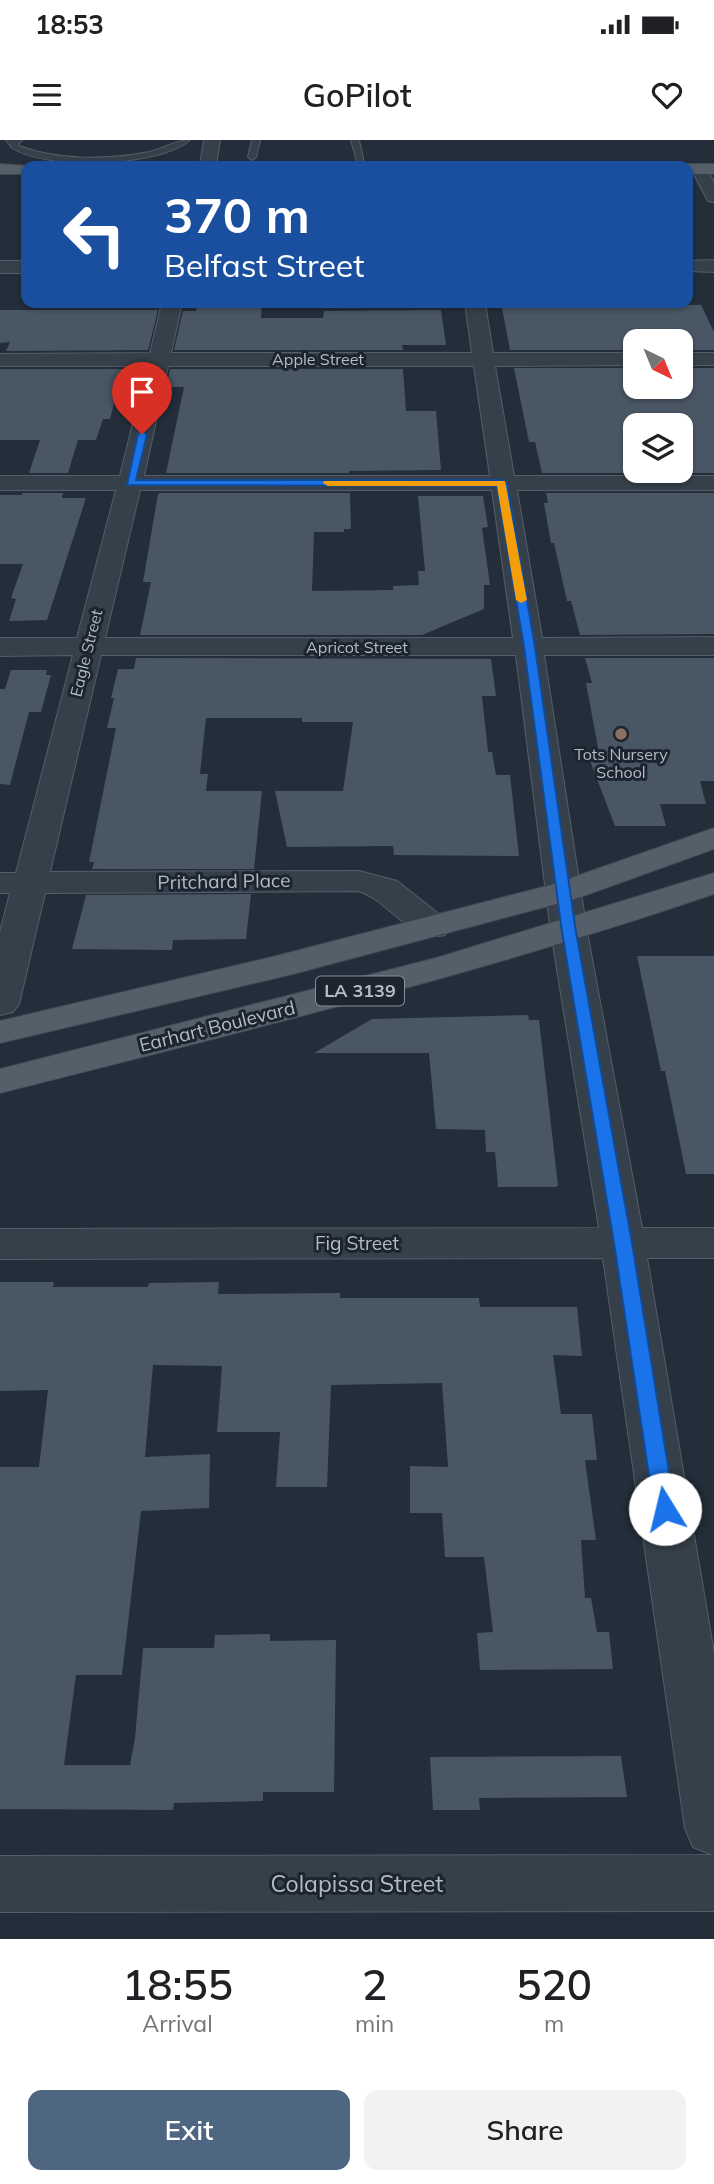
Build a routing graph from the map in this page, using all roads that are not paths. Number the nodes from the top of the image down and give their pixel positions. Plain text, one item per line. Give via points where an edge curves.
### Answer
1 (186, 140) edge
2 (212, 140) edge
3 (256, 140) edge
4 (355, 140) edge
5 (14, 141) edge
6 (252, 157) dead end
7 (209, 161) edge
8 (361, 161) dead end
9 (0, 169) edge
10 (21, 169) edge
11 (700, 169) edge
12 (693, 190) edge
13 (713, 192) edge
14 (693, 266) edge
15 (714, 266) edge
16 (0, 267) edge
17 (21, 267) edge
18 (171, 308) edge
19 (476, 308) edge
20 (160, 359) junction
21 (483, 359) junction
22 (623, 359) edge
23 (693, 359) edge
24 (714, 359) edge
25 (0, 360) edge
26 (0, 483) edge
27 (130, 483) junction
28 (502, 483) junction
29 (714, 483) edge
30 (87, 646) junction
31 (714, 646) edge
32 (0, 647) edge
33 (530, 647) junction
34 (714, 838) edge
35 (16, 883) edge
36 (714, 883) edge
37 (566, 912) junction
38 (432, 927) junction
39 (0, 1004) edge
40 (0, 1032) edge
41 (0, 1080) edge
42 (623, 1243) junction
43 (714, 1243) edge
44 (0, 1244) edge
45 (714, 1828) edge
46 (0, 1884) edge
47 (714, 1884) edge

1 - 5 lane via 165,150 104,158 41,155 15,147
2 - 7 street
3 - 6 lane
4 - 8 lane
9 - 10 main road
11 - 13 street
12 - 13 main road
14 - 15 street
16 - 17 street
18 - 20 street, Eagle Street
19 - 21 street
20 - 21 street, Apple Street
20 - 25 street, Apple Street
20 - 27 street, Eagle Street
21 - 22 street, Apple Street
21 - 28 street
23 - 24 street
26 - 27 street
27 - 28 street
27 - 30 street, Eagle Street
28 - 29 street
28 - 33 street
30 - 32 street, Apricot Street
30 - 33 street, Apricot Street
30 - 35 street, Eagle Street
31 - 33 street, Apricot Street
33 - 37 street
34 - 37 main road, Earhart Boulevard / LA 3139
35 - 38 street, Pritchard Place via 359,881 385,888
35 - 39 street, Eagle Street
36 - 37 main road, Earhart Boulevard / LA 3139
37 - 38 main road, Earhart Boulevard / LA 3139
37 - 41 main road, Earhart Boulevard / LA 3139 via 336,997
37 - 42 street
38 - 40 main road, Earhart Boulevard / LA 3139
42 - 43 street, Fig Street
42 - 44 street, Fig Street
42 - 45 street
46 - 47 street, Colapissa Street

